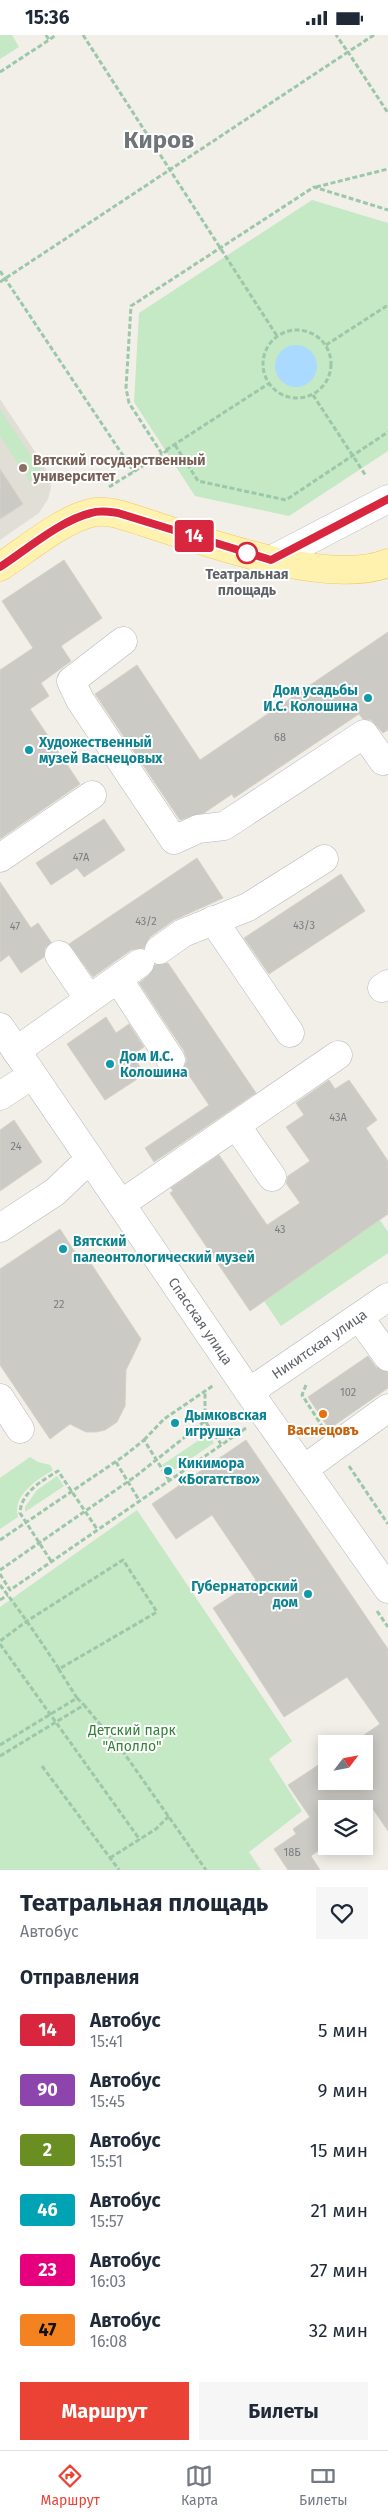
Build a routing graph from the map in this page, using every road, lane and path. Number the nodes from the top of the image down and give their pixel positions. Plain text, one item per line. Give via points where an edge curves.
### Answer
1 (46, 35) edge
2 (56, 35) edge
3 (83, 35) edge
4 (336, 35) edge
5 (374, 35) edge
6 (49, 39) junction
7 (348, 52) junction
8 (0, 72) edge
9 (388, 113) edge
10 (388, 169) edge
11 (170, 170) junction
12 (314, 187) junction
13 (388, 210) edge
14 (220, 248) junction
15 (0, 271) edge
16 (5, 278) junction
17 (0, 281) edge
18 (388, 305) edge
19 (276, 336) junction
20 (326, 345) junction
21 (268, 384) junction
22 (313, 395) junction
23 (388, 432) edge
24 (175, 445) junction
25 (162, 454) junction
26 (352, 456) junction
27 (134, 472) junction
28 (366, 476) dead end
29 (109, 487) dead end
30 (388, 499) edge
31 (271, 560) junction
32 (388, 563) edge
33 (0, 567) edge
34 (123, 641) dead end
35 (388, 758) edge
36 (92, 795) dead end
37 (0, 858) edge
38 (324, 859) dead end
39 (213, 919) junction
40 (59, 955) dead end
41 (118, 979) junction
42 (89, 999) junction
43 (0, 1027) edge
44 (290, 1033) dead end
45 (16, 1051) junction
46 (338, 1055) dead end
47 (171, 1061) dead end
48 (32, 1075) junction
49 (0, 1095) edge
50 (236, 1125) junction
51 (92, 1161) junction
52 (272, 1177) dead end
53 (121, 1204) junction
54 (0, 1228) edge
55 (388, 1297) edge
56 (359, 1317) junction
57 (388, 1357) edge
58 (220, 1381) dead end
59 (205, 1391) junction
60 (249, 1392) junction
61 (0, 1398) edge
62 (388, 1408) edge
63 (205, 1421) junction
64 (251, 1425) dead end
65 (20, 1429) dead end
66 (144, 1439) junction
67 (221, 1444) junction
68 (158, 1460) junction
69 (116, 1462) junction
70 (304, 1469) junction
71 (169, 1480) junction
72 (128, 1482) junction
73 (72, 1491) junction
74 (139, 1500) junction
75 (86, 1512) junction
76 (26, 1522) junction
77 (97, 1529) junction
78 (0, 1540) edge
79 (40, 1543) junction
80 (52, 1561) junction
81 (0, 1572) edge
82 (0, 1585) edge
83 (388, 1589) edge
84 (8, 1595) junction
85 (0, 1600) edge
86 (28, 1621) junction
87 (0, 1643) edge
88 (77, 1698) junction
89 (84, 1705) junction
90 (50, 1714) junction
91 (55, 1722) junction
92 (0, 1745) edge
93 (0, 1756) edge
94 (42, 1766) dead end
95 (169, 1816) junction
96 (140, 1840) junction
97 (110, 1858) junction
98 (119, 1870) edge
99 (206, 1870) edge

1 - 6 path
2 - 6 path
3 - 11 path
4 - 7 path
5 - 7 path
6 - 8 path
7 - 9 path
7 - 11 path
10 - 12 path
11 - 14 path
11 - 16 path
12 - 13 path
12 - 14 path
14 - 19 path
14 - 25 path via 131,306 126,388 129,403
15 - 16 path
16 - 17 path
16 - 27 path
18 - 20 path
19 - 20 path via 288,331 304,331 316,335
19 - 21 path via 264,354 263,369
20 - 22 path via 331,369 328,378
21 - 22 path via 289,398
21 - 24 path
22 - 26 path
23 - 26 path
24 - 25 path
24 - 26 path via 198,481 286,500
25 - 27 path
26 - 28 path
27 - 29 path
30 - 31 street
31 - 32 main road via 340,570 368,569
31 - 33 main road via 118,513 92,512 72,520
34 - 35 street via 72,681 80,700 174,839 198,829 224,826 364,734 383,761
36 - 37 street
38 - 39 street via 248,907
39 - 41 street via 183,933
39 - 44 street
40 - 42 street
41 - 42 street
41 - 47 street
42 - 45 street
43 - 45 street, Спасская улица
45 - 48 street, Спасская улица
46 - 50 street
48 - 49 street
48 - 51 street, Спасская улица
50 - 52 street
50 - 53 street
51 - 53 street, Спасская улица
51 - 54 street via 55,1193
53 - 60 street, Спасская улица
55 - 56 street, Никитская улица
56 - 57 street
56 - 60 street, Никитская улица
58 - 59 path
59 - 63 path
59 - 66 path via 164,1419
60 - 70 street, Спасская улица
61 - 65 street
62 - 70 street
63 - 67 path
63 - 68 path
64 - 67 path
66 - 68 path
66 - 69 path
67 - 71 path
68 - 71 path
68 - 72 path
69 - 72 path
69 - 73 path
70 - 83 street, Спасская улица
71 - 74 path
72 - 74 path
72 - 75 path
73 - 75 path
73 - 76 path
73 - 76 path via 58,1471 46,1479 23,1501 20,1513
74 - 77 path
75 - 77 path
75 - 79 path
76 - 78 path
76 - 79 path
77 - 80 path
79 - 80 path
79 - 81 path
80 - 81 path via 10,1590
82 - 84 path
84 - 85 path
84 - 86 path
86 - 86 path via 59,1669 157,1613 123,1560
86 - 87 path
86 - 88 path
87 - 90 path
88 - 89 path
88 - 90 path
89 - 91 path
89 - 95 path via 124,1753
90 - 91 path
90 - 92 path
91 - 93 path
91 - 96 path
94 - 97 path
95 - 96 path
95 - 99 path
96 - 97 path
97 - 98 path

